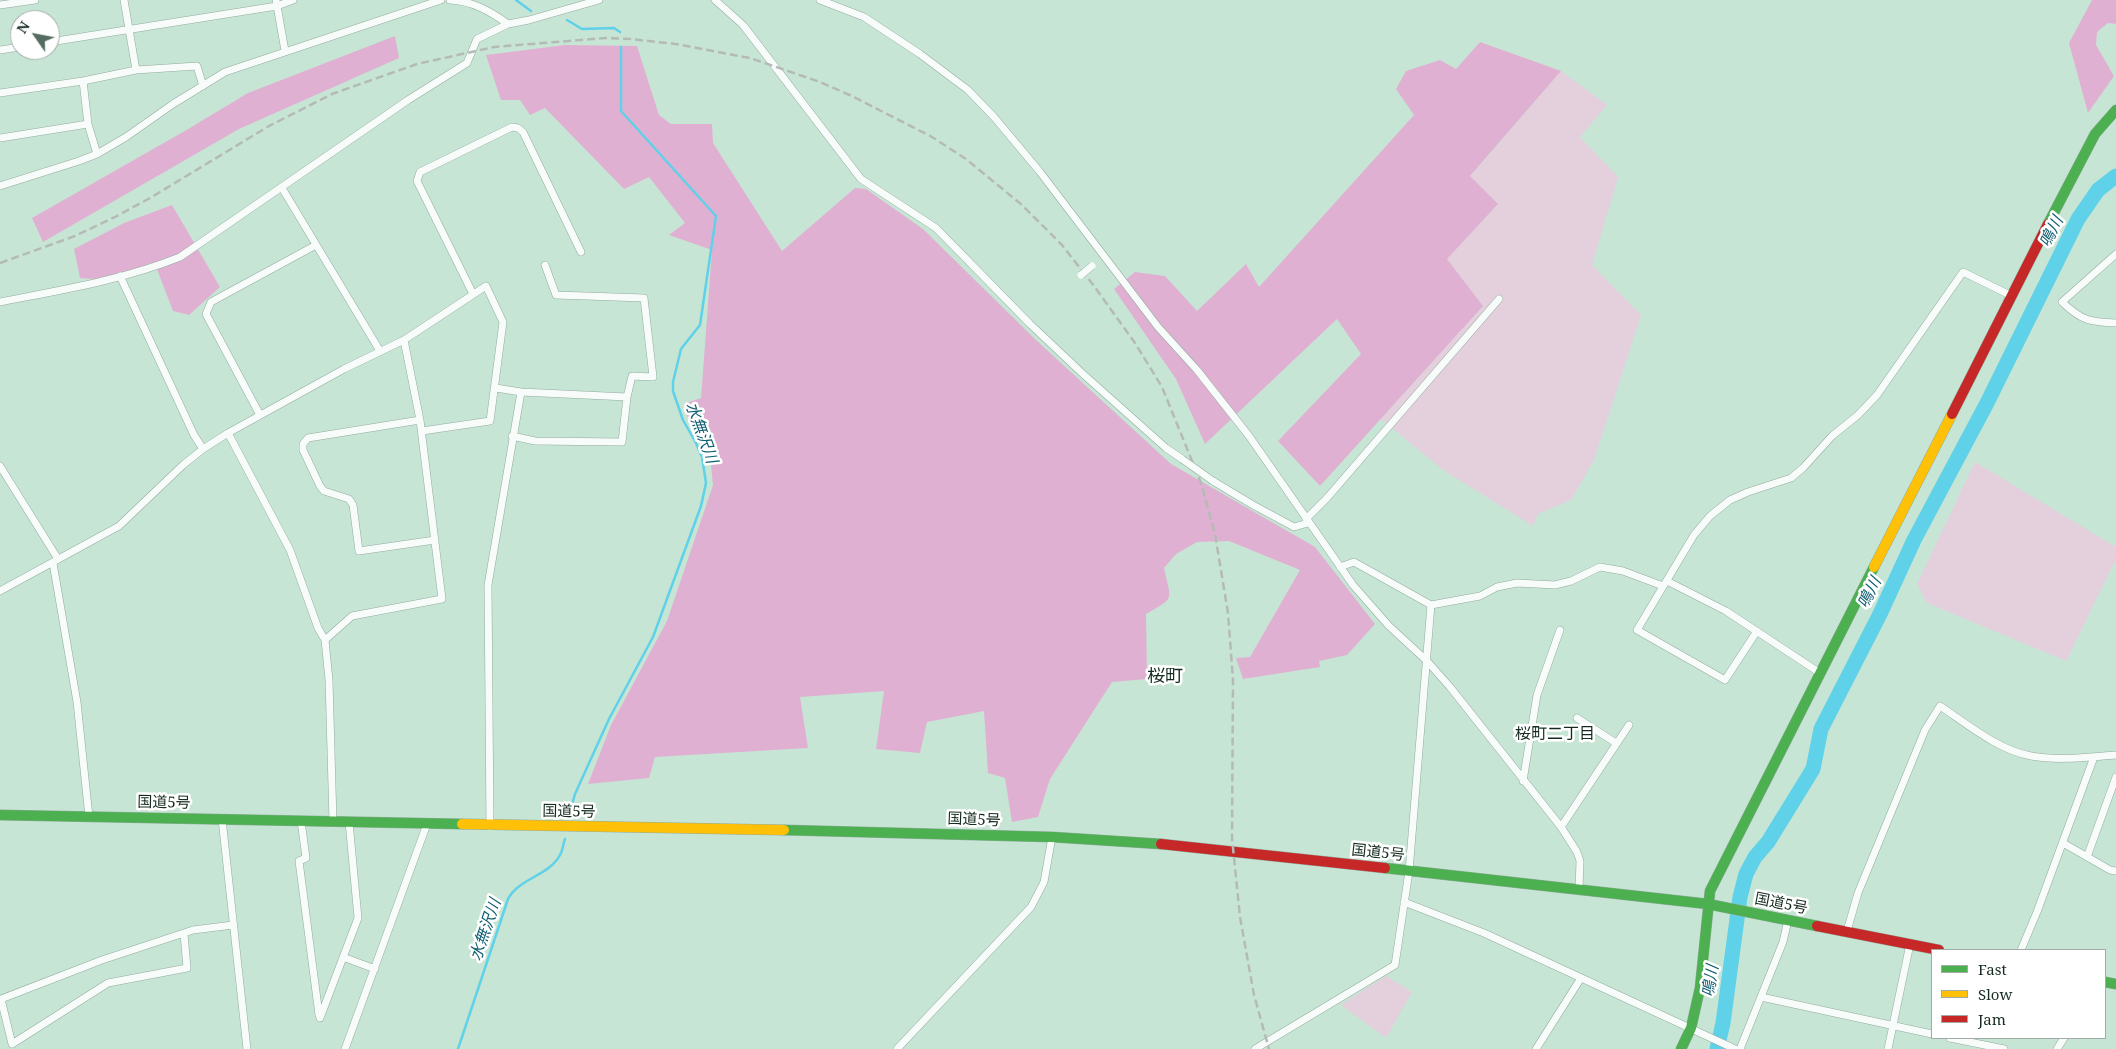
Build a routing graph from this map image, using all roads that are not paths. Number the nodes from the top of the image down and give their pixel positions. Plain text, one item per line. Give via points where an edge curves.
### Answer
1 (35, 0) edge
2 (124, 0) edge
3 (293, 0) edge
4 (441, 0) edge
5 (450, 0) edge
6 (599, 0) edge
7 (715, 0) edge
8 (820, 0) edge
9 (276, 3) edge
10 (0, 5) edge
11 (508, 24) junction
12 (128, 31) junction
13 (60, 41) edge
14 (285, 51) junction
15 (136, 70) junction
16 (83, 81) junction
17 (203, 86) junction
18 (0, 93) edge
19 (2116, 110) edge
20 (88, 124) junction
21 (0, 138) edge
22 (97, 154) junction
23 (0, 186) edge
24 (282, 188) junction
25 (316, 245) junction
26 (581, 252) dead end
27 (2116, 254) edge
28 (545, 265) dead end
29 (1092, 266) dead end
30 (1081, 275) dead end
31 (120, 276) junction
32 (473, 294) junction
33 (2012, 296) junction
34 (1499, 299) dead end
35 (0, 302) edge
36 (2116, 323) edge
37 (404, 340) junction
38 (380, 351) junction
39 (496, 388) junction
40 (521, 392) junction
41 (627, 397) junction
42 (260, 415) junction
43 (420, 420) junction
44 (422, 430) junction
45 (228, 433) junction
46 (512, 436) junction
47 (203, 449) junction
48 (0, 466) edge
49 (1307, 521) junction
50 (435, 540) junction
51 (55, 561) junction
52 (1340, 568) junction
53 (1665, 584) junction
54 (0, 591) edge
55 (1431, 605) junction
56 (1560, 630) dead end
57 (1757, 631) junction
58 (325, 640) junction
59 (1427, 661) junction
60 (1820, 673) junction
61 (1577, 718) dead end
62 (1629, 725) dead end
63 (1616, 743) junction
64 (2116, 755) edge
65 (2094, 757) junction
66 (2116, 777) edge
67 (1523, 781) junction
68 (0, 815) edge
69 (88, 817) junction
70 (222, 820) junction
71 (301, 821) junction
72 (333, 822) junction
73 (349, 822) junction
74 (427, 824) junction
75 (490, 826) junction
76 (1560, 826) junction
77 (1052, 837) junction
78 (2063, 843) junction
79 (2087, 857) junction
80 (1409, 871) junction
81 (2116, 871) edge
82 (1579, 889) junction
83 (1404, 902) junction
84 (1708, 904) junction
85 (1788, 920) junction
86 (233, 925) junction
87 (1847, 931) junction
88 (184, 934) junction
89 (1910, 944) junction
90 (1934, 949) edge
91 (2021, 949) edge
92 (343, 957) junction
93 (375, 969) junction
94 (1581, 978) junction
95 (1761, 997) junction
96 (1892, 1026) junction
97 (1691, 1028) junction
98 (1931, 1034) edge
99 (1955, 1039) edge
100 (247, 1049) edge
101 (346, 1049) edge
102 (897, 1049) edge
103 (1255, 1049) edge
104 (1536, 1049) edge
105 (1681, 1049) edge
106 (1735, 1049) edge
107 (1740, 1049) edge
108 (1888, 1049) edge
109 (2004, 1049) edge

1 - 10 street
2 - 12 street
3 - 9 street
4 - 14 street
5 - 11 street via 490,11
6 - 11 street
7 - 49 street, bridge via 743,25 861,179 936,228 1030,324 1166,448 1213,481 1294,527
8 - 49 street via 864,17 920,54 968,90 994,117 1158,327 1249,436
9 - 12 street
9 - 14 street
11 - 24 street via 478,39 467,63
12 - 13 street
12 - 15 street
14 - 17 street via 225,72
15 - 16 street
15 - 17 street via 197,66
16 - 18 street
16 - 20 street
17 - 22 street
19 - 33 main road via 2085,151
20 - 21 street
20 - 22 street
22 - 23 street
24 - 25 street
24 - 31 street via 180,256
25 - 38 street
25 - 42 street via 207,307 206,314
26 - 32 street via 523,132 512,127 417,176 416,181
27 - 36 street via 2062,302 2083,319
28 - 41 street via 556,295 644,298 653,376 632,376
29 - 30 street, bridge
31 - 35 street
31 - 47 street
32 - 37 street
32 - 39 street via 486,286 503,322
33 - 53 street via 1963,272 1877,395 1858,415 1832,436 1791,478 1730,500 1710,516 1694,534
33 - 60 main road
34 - 49 street
37 - 38 street
37 - 43 street
38 - 42 street
39 - 40 street
39 - 44 street via 490,421
40 - 41 street
40 - 46 street
41 - 46 street via 622,442 536,441
42 - 45 street
43 - 44 street
43 - 50 street via 308,438 303,450 320,486 330,494 349,499 353,505 359,551
44 - 50 street
45 - 47 street
45 - 58 street via 290,550
46 - 75 street via 488,584
47 - 51 street via 118,526
48 - 51 street
49 - 52 street
50 - 58 street via 442,599 352,616
51 - 54 street
51 - 69 street via 77,702
52 - 55 street via 1354,562
52 - 59 street via 1389,626
53 - 55 street via 1600,567 1555,585 1517,583 1497,587 1480,596
53 - 57 street via 1726,611
53 - 57 street via 1637,630 1726,680
55 - 59 street
56 - 67 street via 1538,695
57 - 60 street
58 - 72 street
59 - 67 street
59 - 80 street
60 - 84 main road via 1710,892
61 - 63 street
62 - 63 street
63 - 76 street
64 - 65 street
65 - 78 street
65 - 87 street via 2060,759 2014,751 1940,706 1926,730 1858,894
66 - 79 street
67 - 76 street
68 - 69 main road, 国道5号
69 - 70 main road, 国道5号
70 - 71 main road, 国道5号
70 - 86 street
71 - 72 main road, 国道5号
71 - 92 street via 306,858 299,861 320,1018
72 - 73 main road, 国道5号
73 - 74 main road, 国道5号
73 - 92 street via 358,918
74 - 75 main road, 国道5号
74 - 93 street
75 - 77 main road, 国道5号
76 - 82 street via 1580,861
77 - 80 main road, 国道5号 via 1188,846
77 - 102 street via 1044,882 1031,907
78 - 79 street
78 - 91 street
79 - 81 street
80 - 82 main road, 国道5号
80 - 83 street
82 - 84 main road, 国道5号
83 - 94 street
83 - 103 street via 1395,965
84 - 85 main road, 国道5号
84 - 97 main road via 1703,970
85 - 87 main road, 国道5号
85 - 95 street via 1783,942
86 - 88 street
86 - 100 street
87 - 89 main road, 国道5号
88 - 88 street via 187,968 108,983 12,1044 0,999 102,960
89 - 90 main road, 国道5号
89 - 96 street
92 - 93 street
93 - 101 street
94 - 97 street
94 - 104 street
95 - 96 street
95 - 107 street
96 - 98 street
96 - 108 street
97 - 105 main road
97 - 106 street
99 - 109 street

